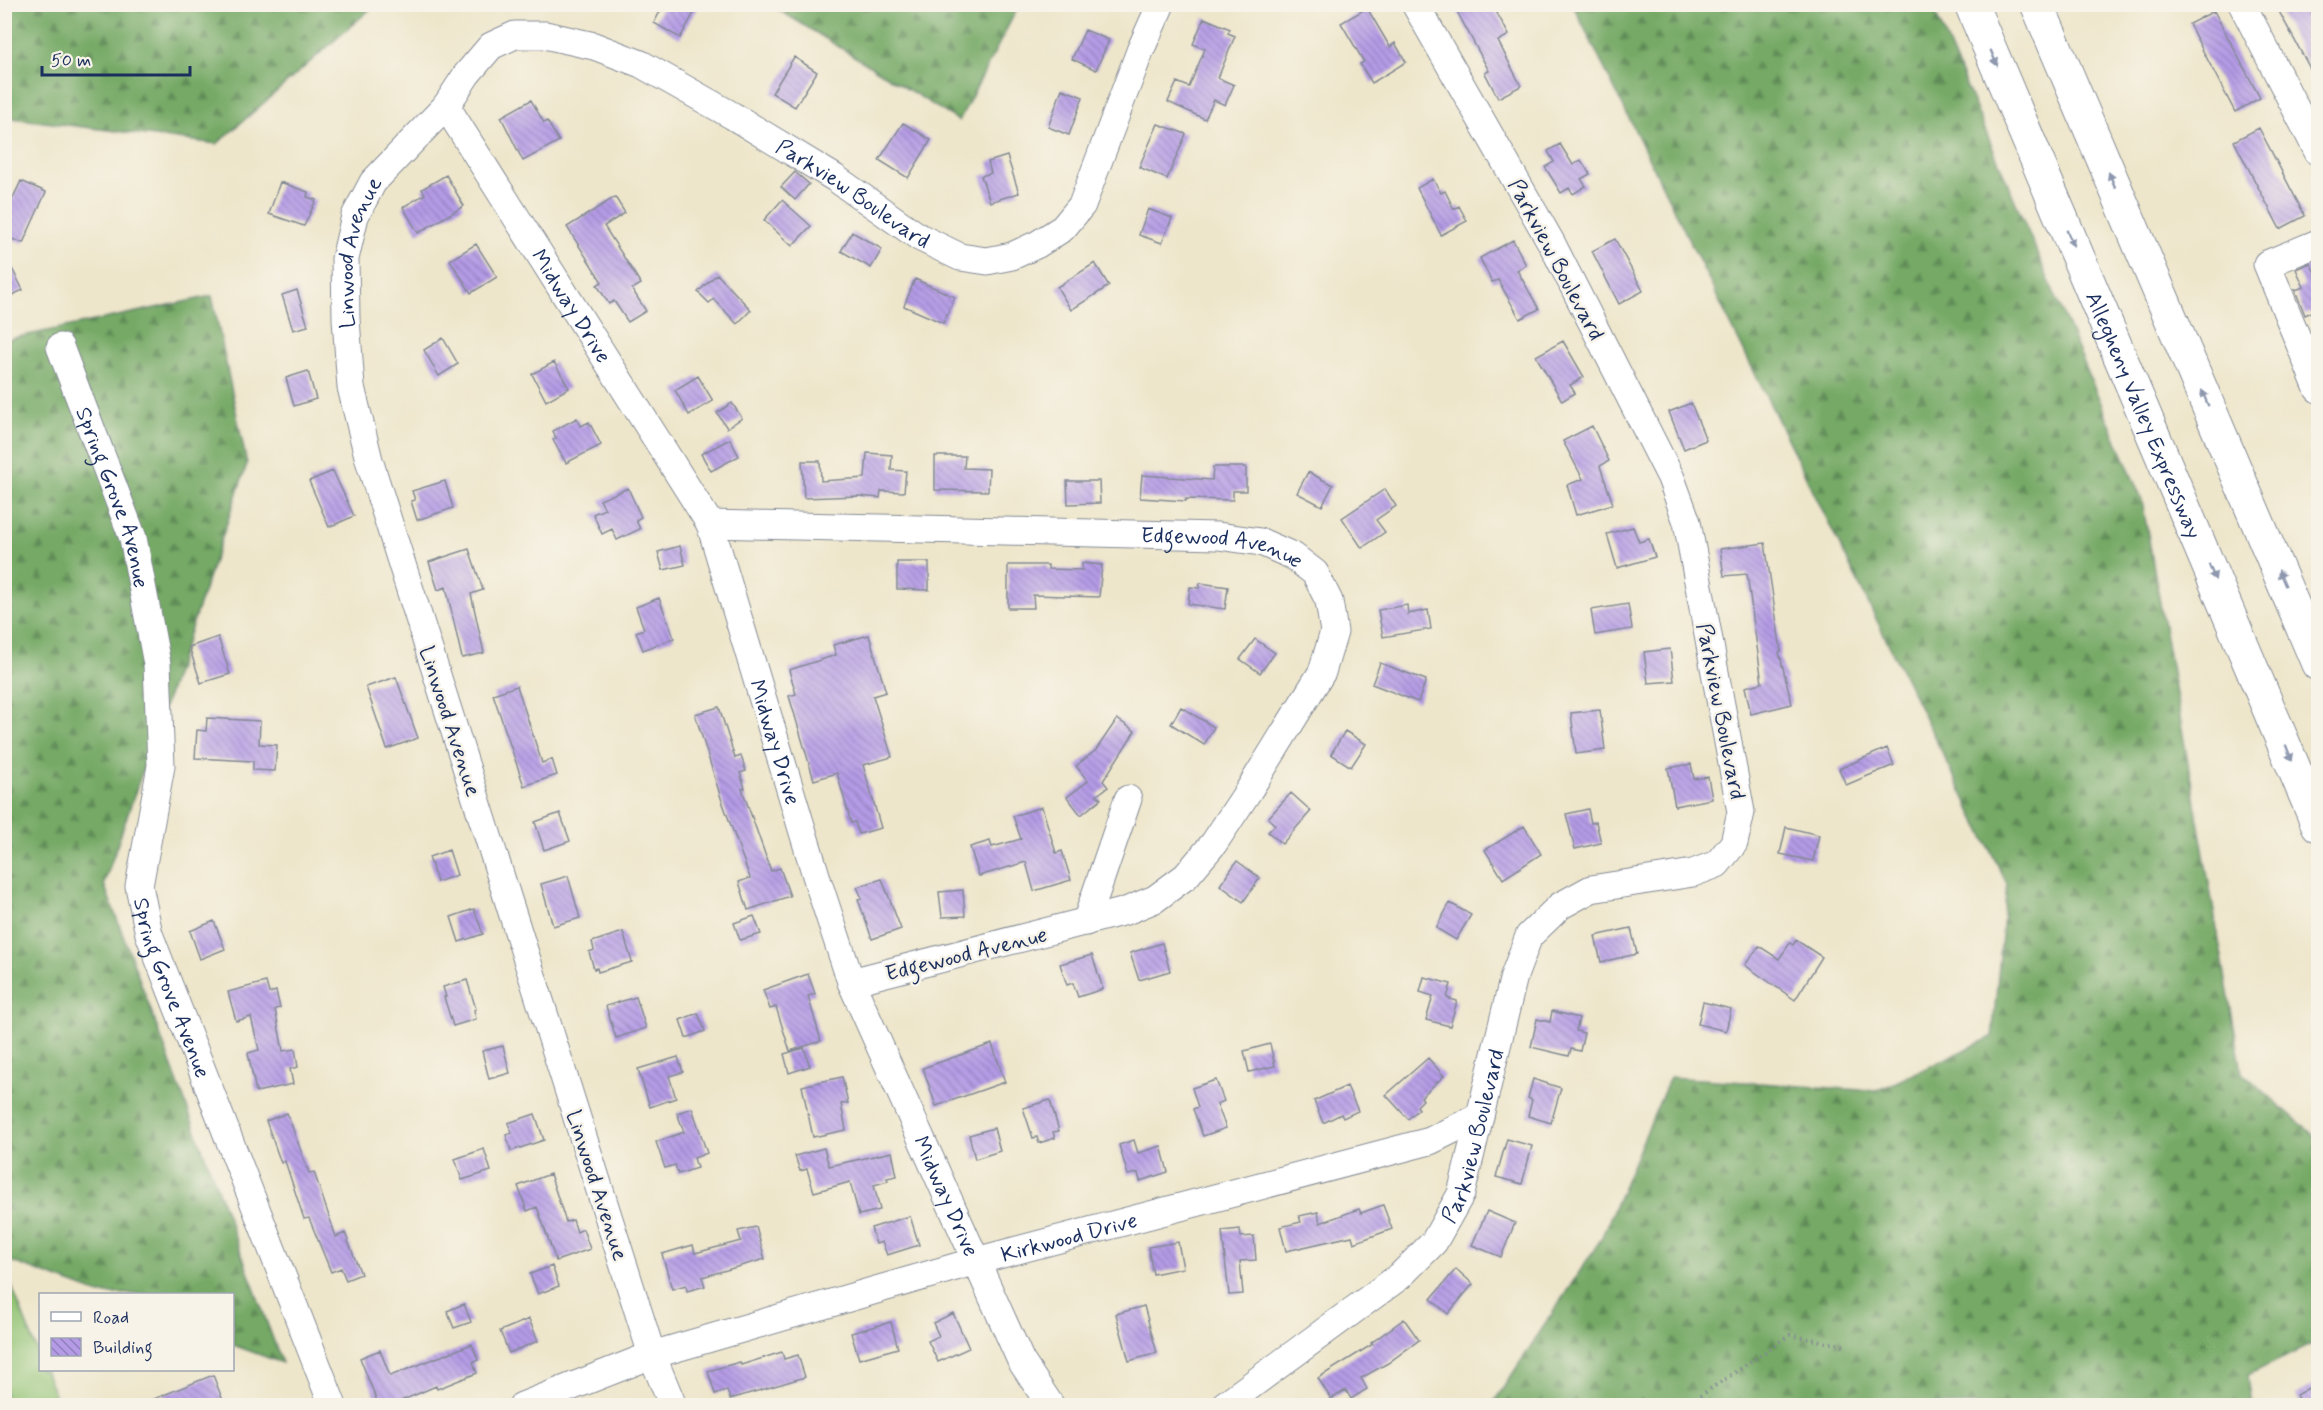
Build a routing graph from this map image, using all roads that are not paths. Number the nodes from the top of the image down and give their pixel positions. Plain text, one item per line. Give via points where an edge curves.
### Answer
1 (1161, 4) edge
2 (1415, 4) edge
3 (1971, 4) edge
4 (2037, 4) edge
5 (2242, 4) edge
6 (446, 106) junction
7 (2319, 152) edge
8 (2319, 243) edge
9 (60, 347) dead end
10 (2319, 389) edge
11 (710, 524) junction
12 (2319, 664) edge
13 (1128, 799) dead end
14 (2319, 825) edge
15 (1086, 922) junction
16 (851, 982) junction
17 (1480, 1116) junction
18 (976, 1261) junction
19 (652, 1355) junction
20 (333, 1406) edge
21 (522, 1406) edge
22 (672, 1406) edge
23 (1051, 1406) edge
24 (1223, 1406) edge

1 - 6 street, Parkview Boulevard via 1082,205 1062,228 1038,244 1012,256 987,261 960,257 919,237 835,178 733,116 640,64 594,46 545,35 515,35 491,46 466,74
2 - 17 street, Parkview Boulevard via 1552,244 1671,478 1687,522 1741,812 1734,843 1717,864 1693,873 1591,889 1560,906 1529,936 1514,976
3 -> 14 highway, Allegheny Valley Expressway
12 -> 4 highway
5 - 7 street
6 - 11 street, Midway Drive
6 - 19 street, Linwood Avenue via 374,182 355,216 345,259 351,387 369,460
8 - 10 street via 2267,264
9 - 20 street, Spring Grove Avenue via 133,538 157,664 162,766 139,886 149,934
11 - 15 street, Edgewood Avenue via 1218,536 1260,542 1293,556 1315,573 1329,601 1334,632 1322,672 1249,790 1214,843 1186,876 1155,899
11 - 16 street, Midway Drive
13 - 15 street
15 - 16 street, Edgewood Avenue
16 - 18 street, Midway Drive
17 - 18 street, Kirkwood Drive via 1430,1141
17 - 24 street, Parkview Boulevard via 1461,1194 1434,1242 1400,1276
18 - 19 street, Kirkwood Drive
18 - 23 street, Midway Drive via 1021,1360
19 - 21 street, Kirkwood Drive
19 - 22 street, Linwood Avenue

